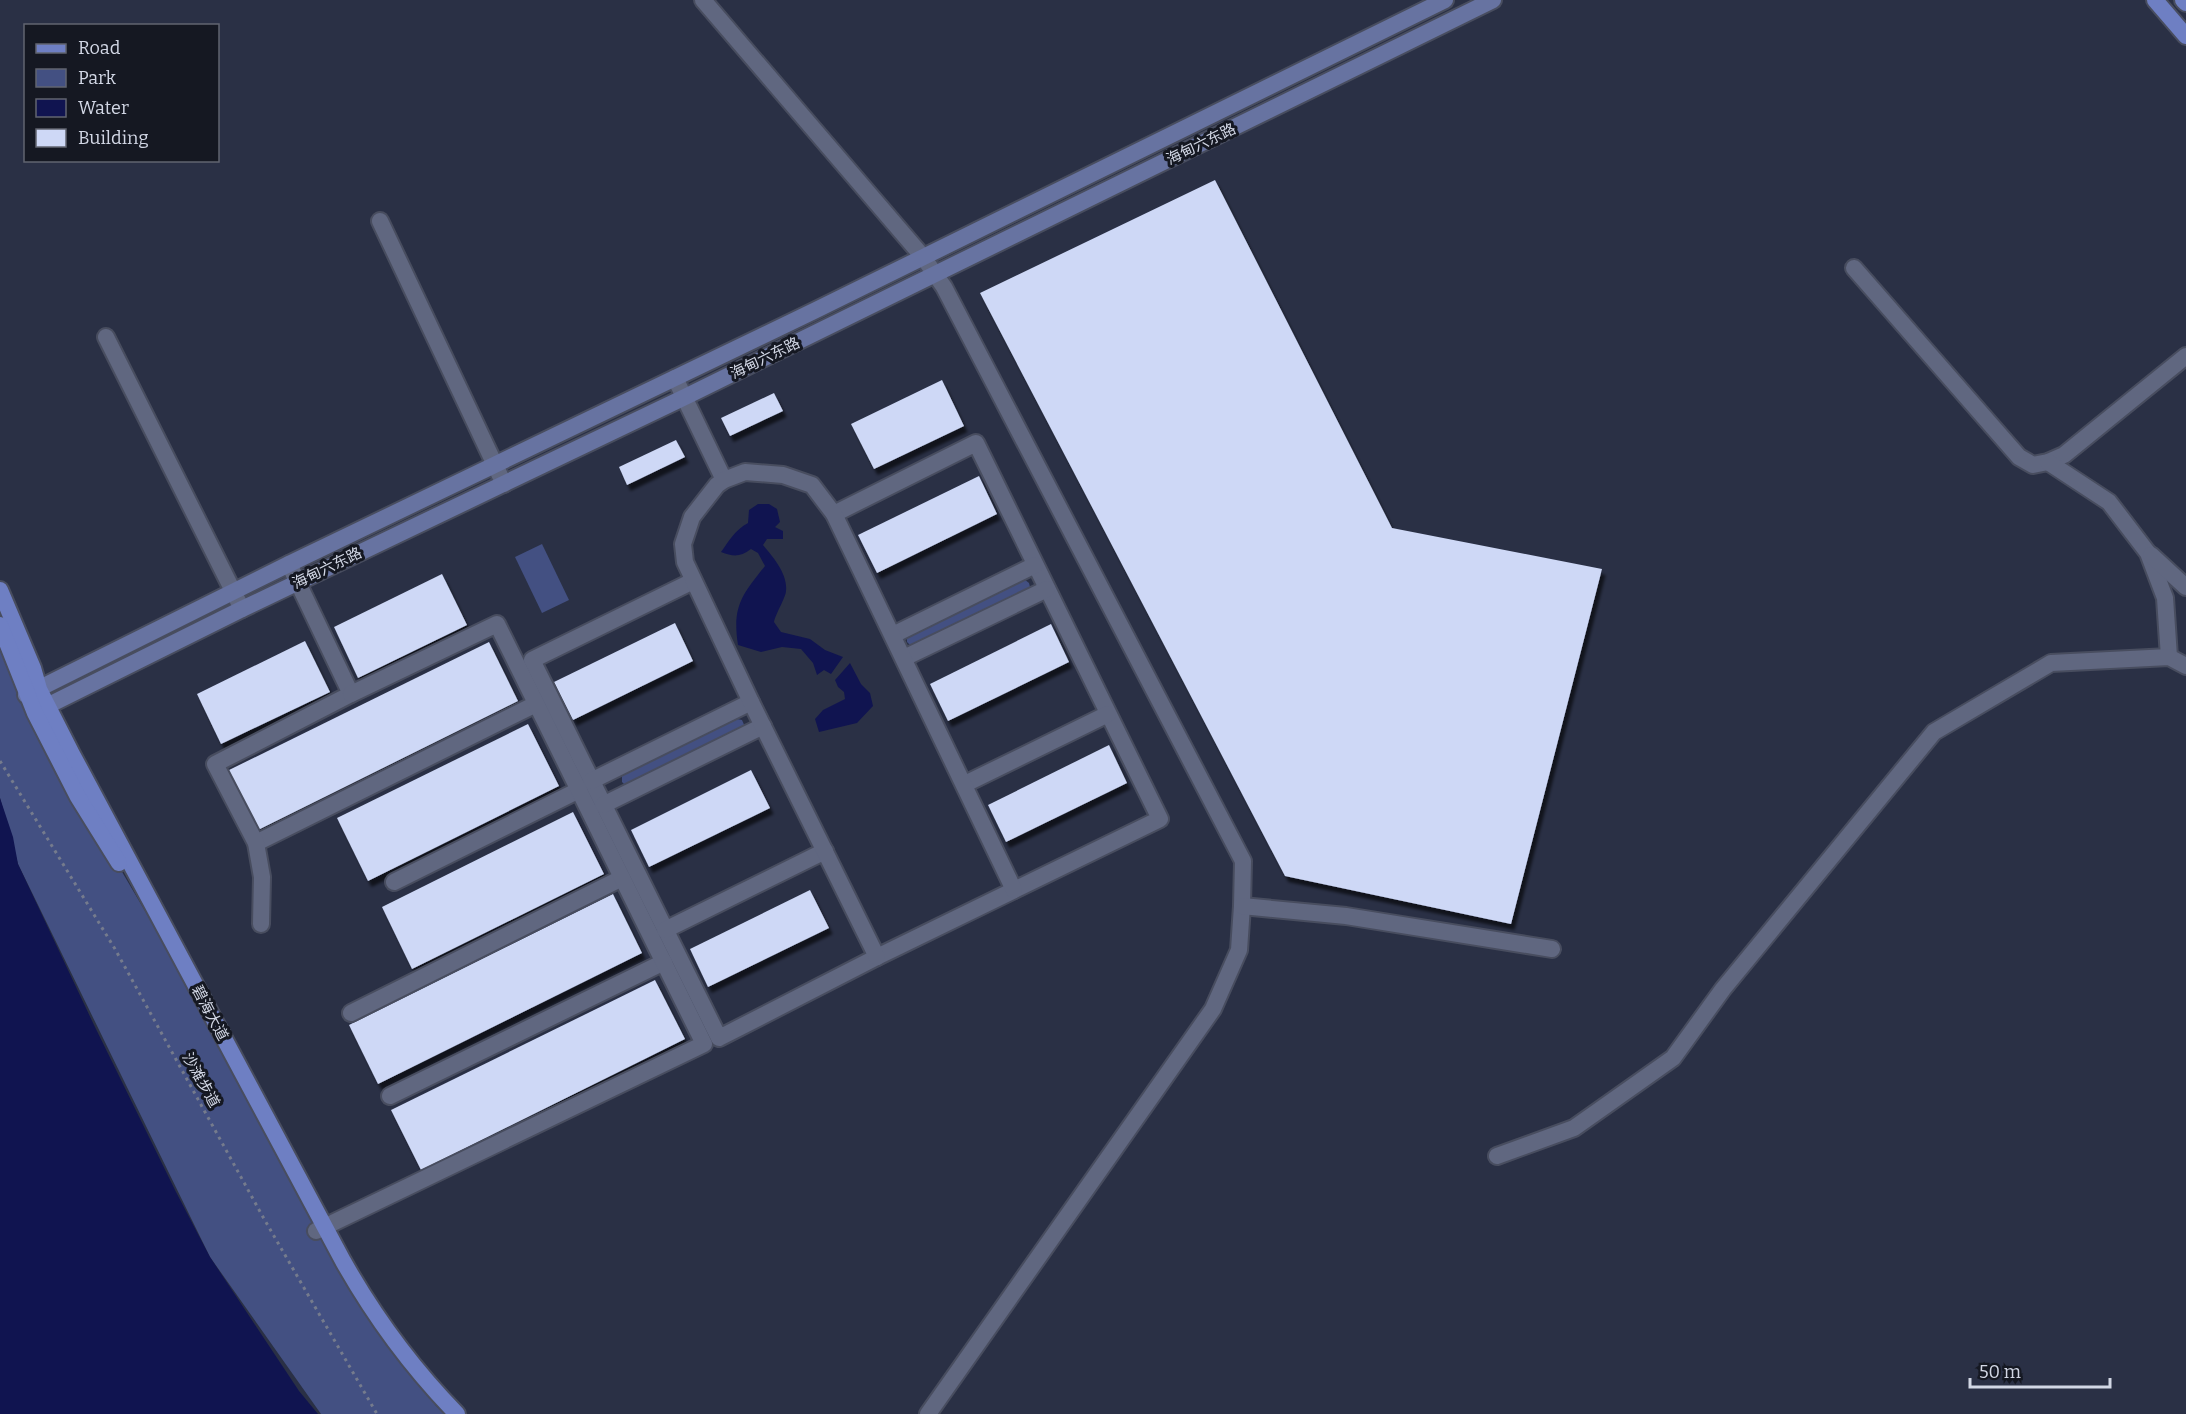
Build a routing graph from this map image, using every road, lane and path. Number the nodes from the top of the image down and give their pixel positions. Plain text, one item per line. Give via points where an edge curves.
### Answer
1 (703, 0) edge
2 (1445, 0) edge
3 (1493, 0) edge
4 (2155, 0) edge
5 (2186, 36) edge
6 (380, 221) dead end
7 (923, 257) junction
8 (1854, 268) dead end
9 (935, 274) junction
10 (106, 337) dead end
11 (2186, 356) edge
12 (675, 378) junction
13 (685, 397) junction
14 (2048, 462) junction
15 (495, 465) junction
16 (724, 480) junction
17 (504, 484) junction
18 (834, 514) junction
19 (2148, 553) junction
20 (289, 564) junction
21 (1035, 565) junction
22 (693, 581) junction
23 (297, 582) junction
24 (2186, 587) edge
25 (1047, 589) junction
26 (0, 590) edge
27 (233, 592) junction
28 (242, 609) junction
29 (0, 625) edge
30 (893, 635) junction
31 (2169, 657) junction
32 (904, 658) junction
33 (2186, 666) edge
34 (33, 692) junction
35 (351, 694) junction
36 (751, 702) junction
37 (536, 704) junction
38 (41, 710) junction
39 (1108, 714) junction
40 (763, 726) junction
41 (0, 761) edge
42 (965, 784) junction
43 (585, 786) junction
44 (603, 805) junction
45 (256, 843) junction
46 (825, 851) junction
47 (622, 878) junction
48 (394, 882) dead end
49 (1014, 890) junction
50 (1242, 906) junction
51 (261, 924) dead end
52 (665, 930) junction
53 (1552, 949) dead end
54 (877, 957) junction
55 (664, 962) junction
56 (351, 1013) dead end
57 (712, 1041) junction
58 (390, 1096) dead end
59 (1497, 1156) dead end
60 (320, 1229) junction
61 (377, 1414) edge
62 (443, 1414) edge
63 (457, 1414) edge
64 (928, 1414) edge

1 - 7 street
2 - 7 main road, 海甸六东路
3 - 9 main road, 海甸六东路
4 - 5 main road
6 - 15 street
7 - 9 street
7 - 12 main road, 海甸六东路
8 - 14 street via 2019,457 2033,465
9 - 13 main road, 海甸六东路
9 - 50 street via 1243,861
10 - 27 street
11 - 14 street via 2064,455
12 - 13 street
12 - 15 main road, 海甸六东路
13 - 16 street
13 - 17 main road, 海甸六东路
14 - 19 street via 2109,502
15 - 17 street
15 - 20 main road, 海甸六东路
16 - 18 street via 745,472 783,475 812,485
16 - 22 street via 692,516 683,544
17 - 23 main road, 海甸六东路
18 - 21 street via 976,443
18 - 30 street
19 - 24 street
19 - 31 street via 2165,598
20 - 23 street
20 - 27 main road, 海甸六东路
21 - 25 street
21 - 30 street
22 - 36 street
22 - 43 street via 532,660
23 - 28 main road, 海甸六东路
23 - 35 street
25 - 32 street
25 - 39 street
26 - 34 main road, 碧海大道 via 33,668
27 - 28 street
27 - 34 main road, 海甸六东路
28 - 38 main road, 海甸六东路
29 - 34 main road, 碧海大道 via 20,674
30 - 32 street
31 - 33 street
31 - 59 street via 2051,663 1935,732 1723,989 1673,1058 1574,1128
32 - 42 street
34 - 38 main road, 碧海大道
35 - 37 street via 497,624
35 - 45 street via 215,764
36 - 40 street
36 - 43 street
37 - 43 street
37 - 45 street
38 - 60 main road, 碧海大道 via 91,791
39 - 42 street
39 - 49 street via 1160,819
40 - 44 street
40 - 46 street
41 - 61 path, 沙滩步道 via 115,949
42 - 49 street
43 - 44 street
43 - 47 street
43 - 48 street
44 - 52 street
45 - 51 street via 262,877
46 - 52 street
46 - 54 street
47 - 55 street
47 - 56 street
49 - 54 street
50 - 53 street via 1347,916
50 - 64 street via 1239,950 1213,1009
52 - 57 street
54 - 57 street
55 - 57 street
55 - 58 street
57 - 60 street
60 - 62 main road, 碧海大道 via 347,1288 386,1346
60 - 63 main road, 碧海大道 via 379,1319 434,1391

